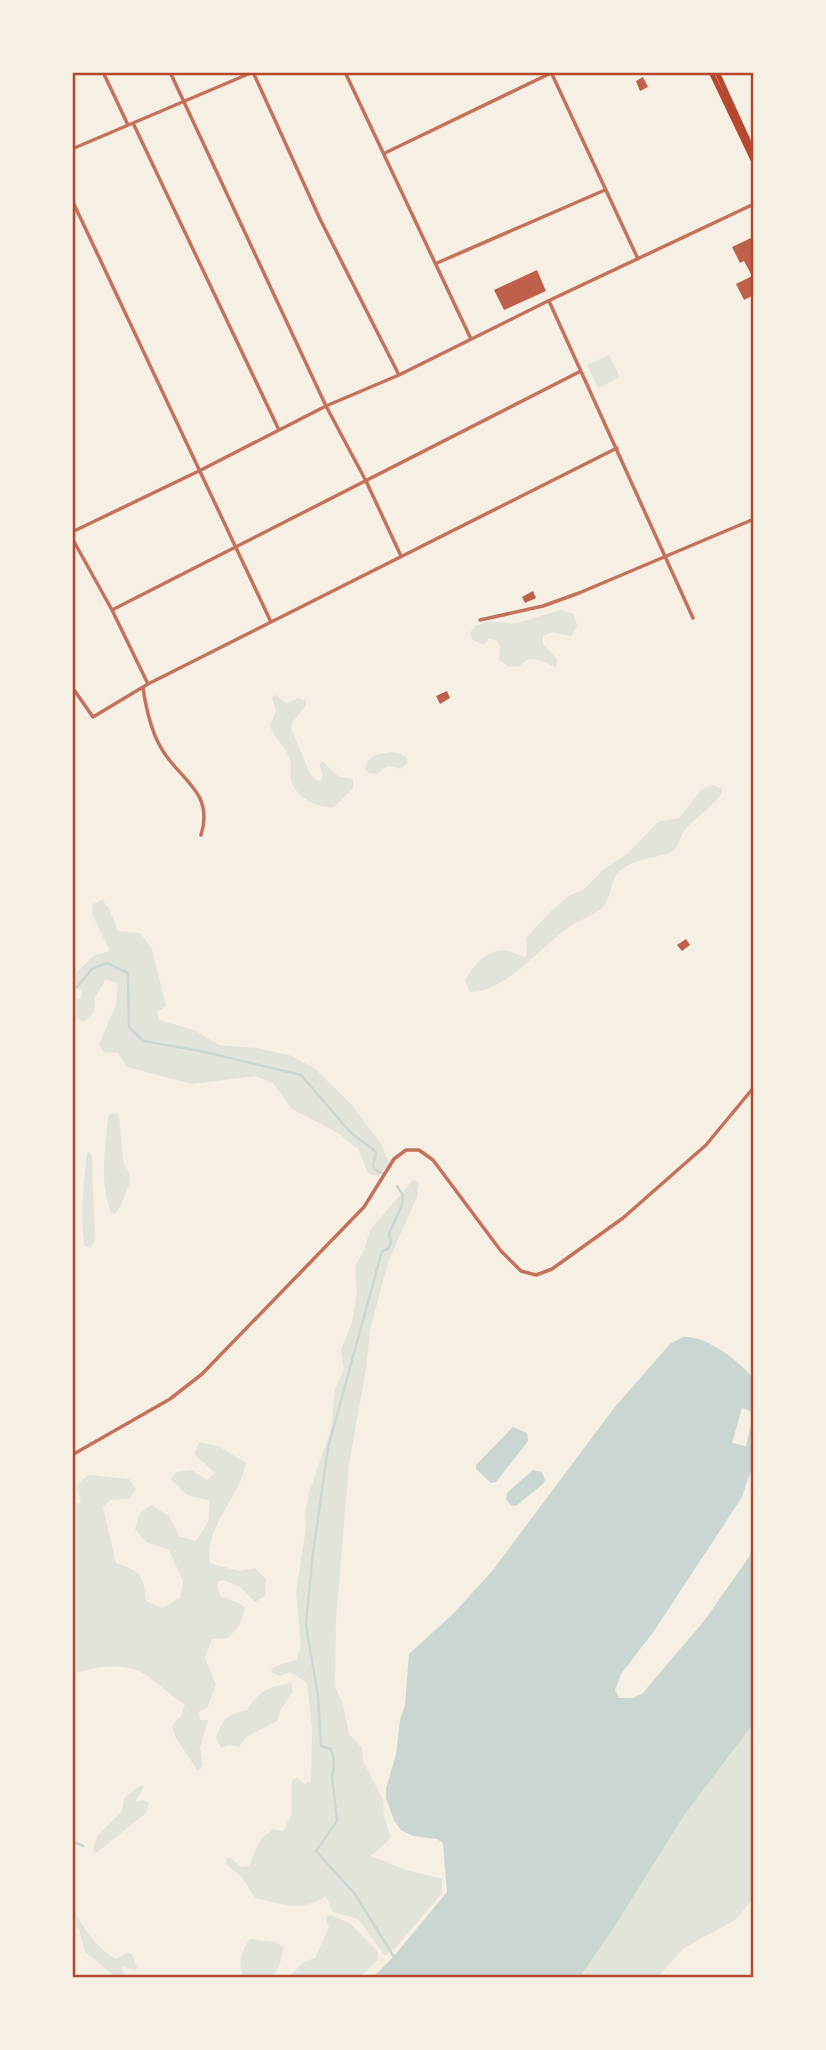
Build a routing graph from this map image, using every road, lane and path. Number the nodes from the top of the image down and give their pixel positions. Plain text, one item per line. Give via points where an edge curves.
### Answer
1 (103, 72) edge
2 (170, 72) edge
3 (253, 72) edge
4 (345, 72) edge
5 (551, 72) edge
6 (711, 72) edge
7 (717, 72) edge
8 (184, 102) junction
9 (133, 123) junction
10 (128, 125) junction
11 (72, 149) edge
12 (384, 153) junction
13 (754, 155) edge
14 (754, 162) edge
15 (605, 190) junction
16 (72, 200) edge
17 (754, 204) edge
18 (638, 259) junction
19 (437, 262) junction
20 (548, 301) junction
21 (471, 339) junction
22 (581, 371) junction
23 (399, 375) junction
24 (326, 406) junction
25 (279, 430) junction
26 (617, 448) junction
27 (201, 470) junction
28 (366, 481) junction
29 (754, 519) edge
30 (72, 535) edge
31 (236, 547) junction
32 (401, 556) junction
33 (667, 557) junction
34 (112, 610) junction
35 (693, 618) dead end
36 (480, 620) dead end
37 (271, 622) junction
38 (148, 684) junction
39 (72, 687) edge
40 (144, 688) junction
41 (201, 835) dead end
42 (754, 1087) edge
43 (72, 1455) edge

1 - 10 street
2 - 8 street
3 - 8 street
3 - 23 street
4 - 12 street
5 - 12 street
5 - 15 street
6 - 14 main road
7 - 13 main road
8 - 9 street
8 - 24 street
9 - 10 street
9 - 25 street
10 - 11 street
12 - 19 street
15 - 18 street
15 - 19 street
16 - 27 street
17 - 18 street
18 - 20 street
19 - 21 street
20 - 21 street
20 - 22 street
21 - 23 street
22 - 26 street
22 - 28 street
23 - 24 street
24 - 25 street
24 - 28 street
25 - 27 street
26 - 32 street
26 - 33 street
27 - 30 street
27 - 31 street
28 - 31 street
28 - 32 street
29 - 33 street
30 - 34 street
31 - 34 street
31 - 37 street
32 - 37 street
33 - 35 street
33 - 36 street via 555,601
34 - 38 street
37 - 38 street
38 - 40 street
39 - 40 street via 93,717
40 - 41 street via 146,713 160,748 197,791 206,810
42 - 43 street via 706,1145 623,1218 552,1269 536,1275 521,1271 501,1251 433,1160 419,1150 406,1150 394,1159 364,1207 202,1374 170,1399

